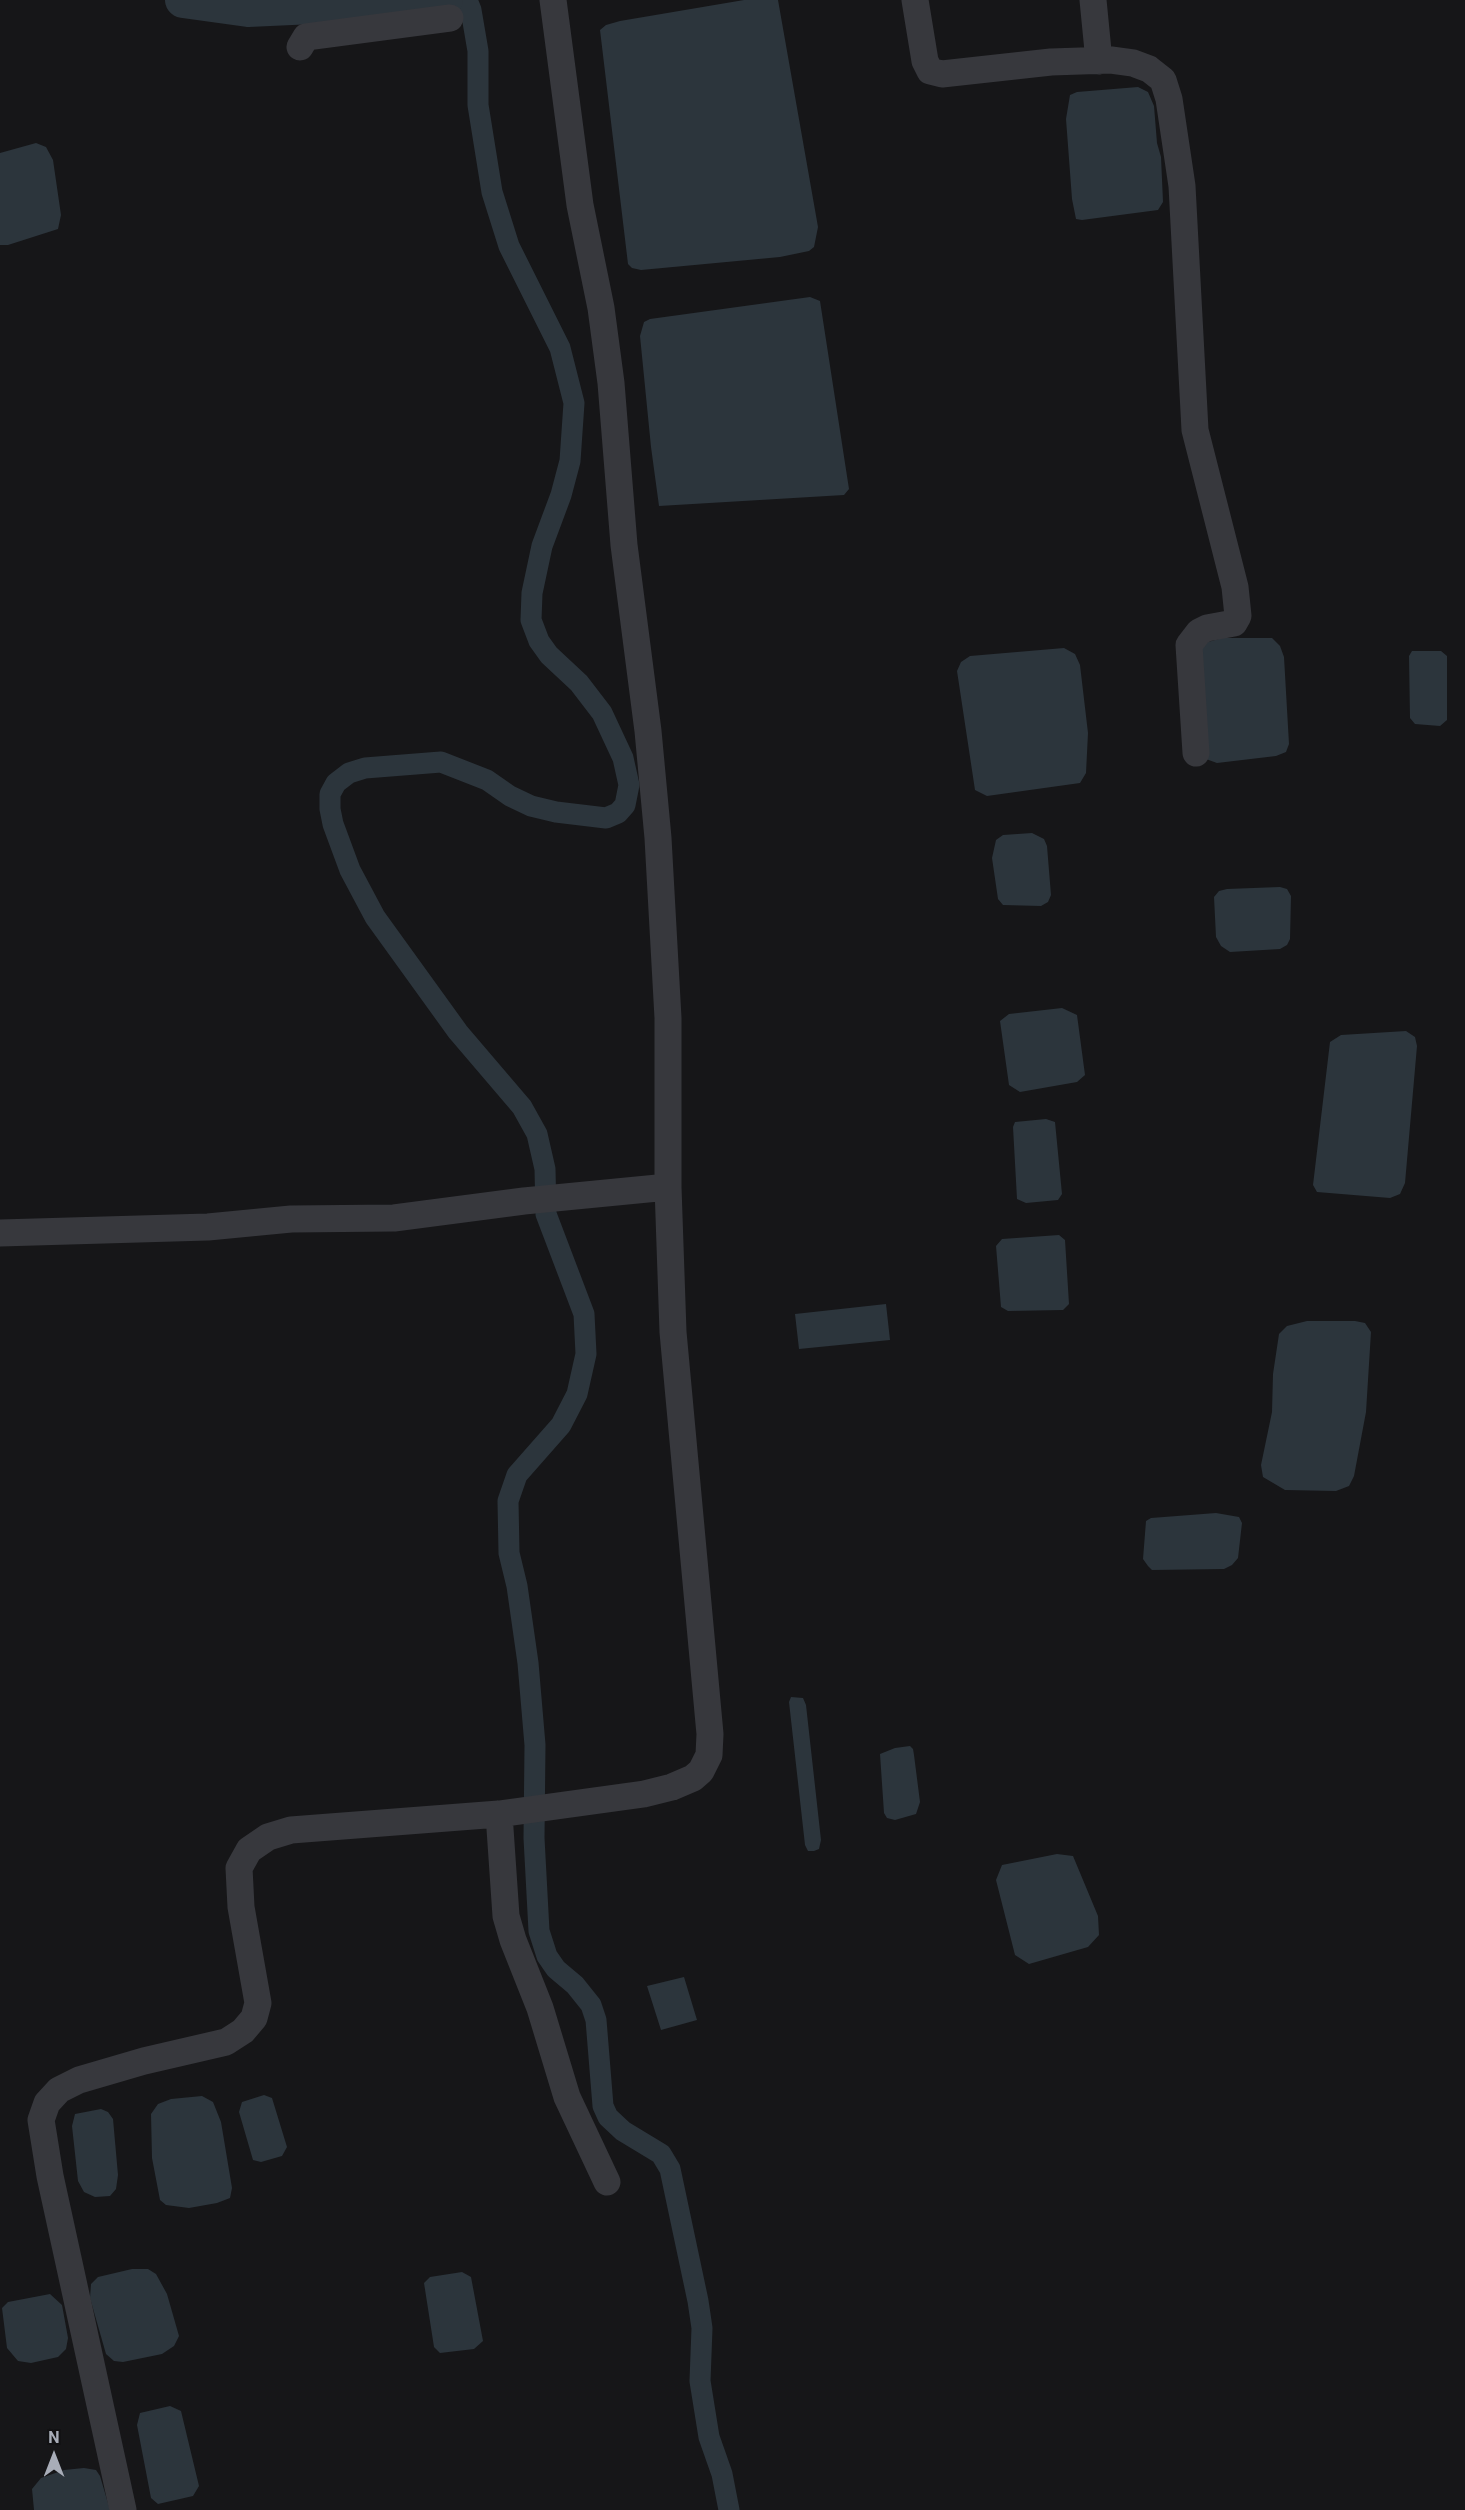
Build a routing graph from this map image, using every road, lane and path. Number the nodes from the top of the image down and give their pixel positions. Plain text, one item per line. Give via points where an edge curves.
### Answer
1 (915, 0) edge
2 (1093, 0) edge
3 (560, 1) edge
4 (450, 18) dead end
5 (300, 47) dead end
6 (1099, 61) junction
7 (1196, 753) dead end
8 (668, 1187) junction
9 (0, 1233) edge
10 (508, 1813) junction
11 (607, 2182) dead end
12 (123, 2510) edge

1 - 6 street via 930,71 942,74
2 - 6 street
3 - 8 street via 580,205 606,340 624,545 658,838 668,1018
4 - 5 street via 306,37
6 - 7 street via 1133,63 1163,80 1182,186 1195,430 1238,616 1234,623 1198,632 1189,645
8 - 9 street via 394,1218
8 - 10 street via 673,1332 709,1755 693,1778 672,1787
10 - 11 street via 506,1916 567,2097
10 - 12 street via 291,1830 268,1837 249,1850 239,1868 241,1907 258,2002 254,2018 226,2042 79,2080 59,2090 47,2103 41,2120 50,2176

